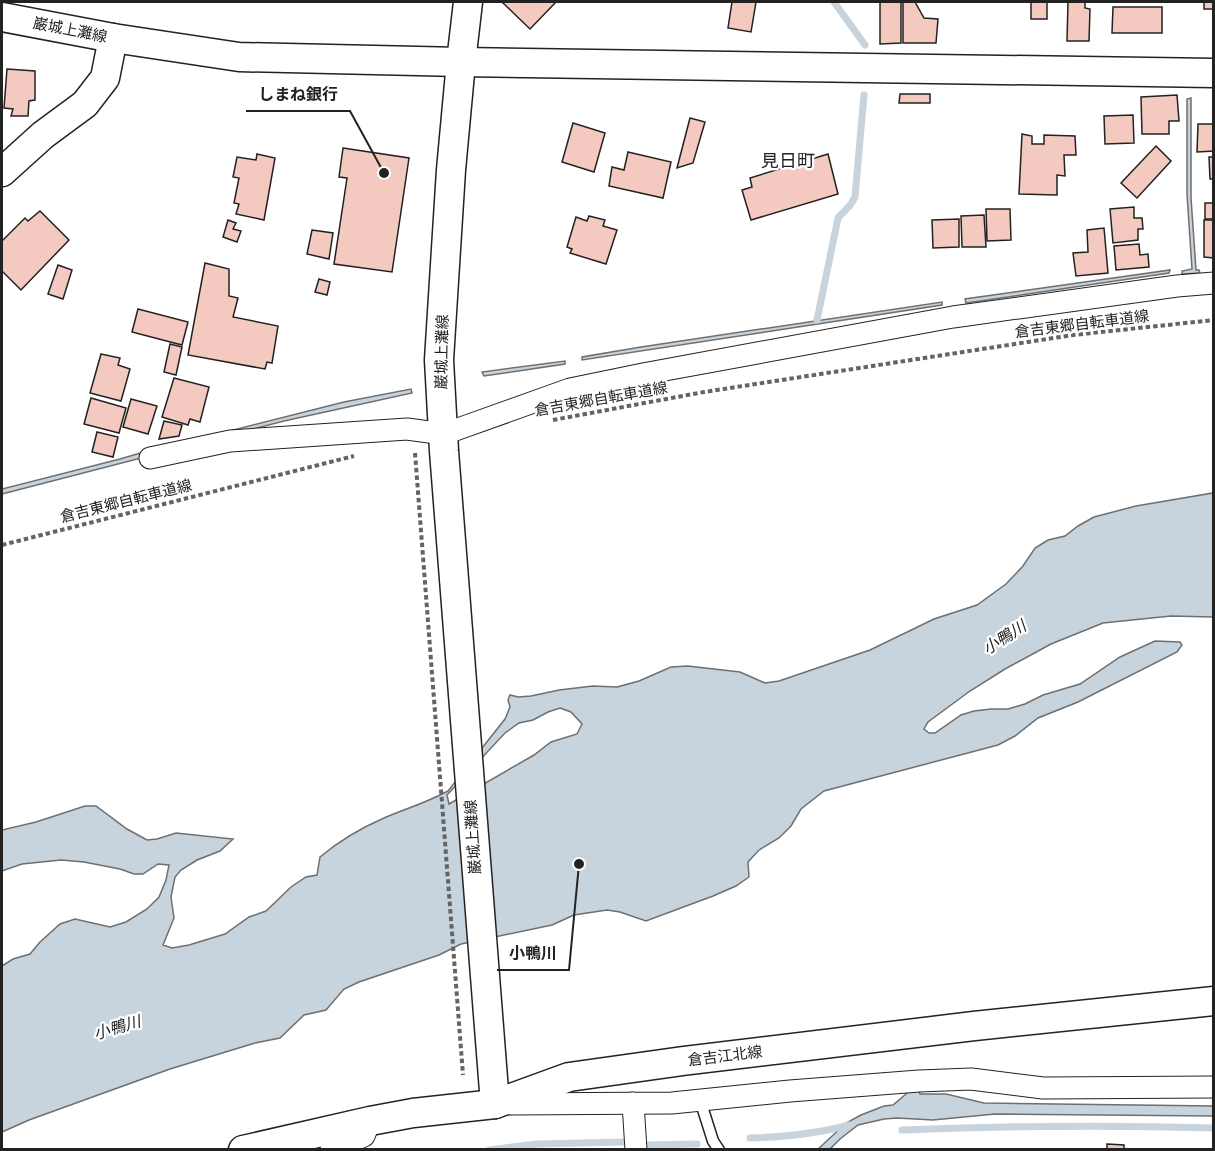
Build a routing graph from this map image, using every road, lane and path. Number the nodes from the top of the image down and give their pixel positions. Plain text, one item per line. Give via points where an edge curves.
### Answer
1 (468, 2) edge
2 (2, 17) edge
3 (113, 39) junction
4 (460, 62) junction
5 (1214, 73) edge
6 (2, 172) edge
7 (1214, 283) edge
8 (1214, 320) edge
9 (550, 420) dead end
10 (444, 443) junction
11 (416, 453) dead end
12 (362, 454) dead end
13 (150, 458) dead end
14 (2, 545) edge
15 (1214, 1001) edge
16 (463, 1076) dead end
17 (1214, 1087) edge
18 (700, 1101) junction
19 (633, 1103) junction
20 (495, 1104) junction
21 (370, 1121) junction
22 (243, 1149) edge
23 (331, 1149) edge
24 (636, 1149) edge
25 (719, 1149) edge

1 - 4 main road
2 - 3 main road, 巌城上灘線
3 - 4 main road, 巌城上灘線 via 239,57
3 - 6 main road via 105,78 85,104
4 - 5 main road
4 - 10 main road, 巌城上灘線 via 439,360
7 - 10 street via 953,317 570,389
8 - 9 path, 倉吉東郷自転車道線 via 1073,335
10 - 13 street via 407,429 230,441
10 - 20 main road, 巌城上灘線
11 - 16 path
12 - 14 path, 倉吉東郷自転車道線
15 - 20 main road, 倉吉江北線 via 950,1029 569,1077
17 - 18 street via 1043,1088 971,1079
18 - 19 street
18 - 25 lane
19 - 20 street
19 - 24 street
20 - 21 main road, 倉吉江北線
21 - 22 main road, 倉吉江北線
21 - 23 street via 364,1136

